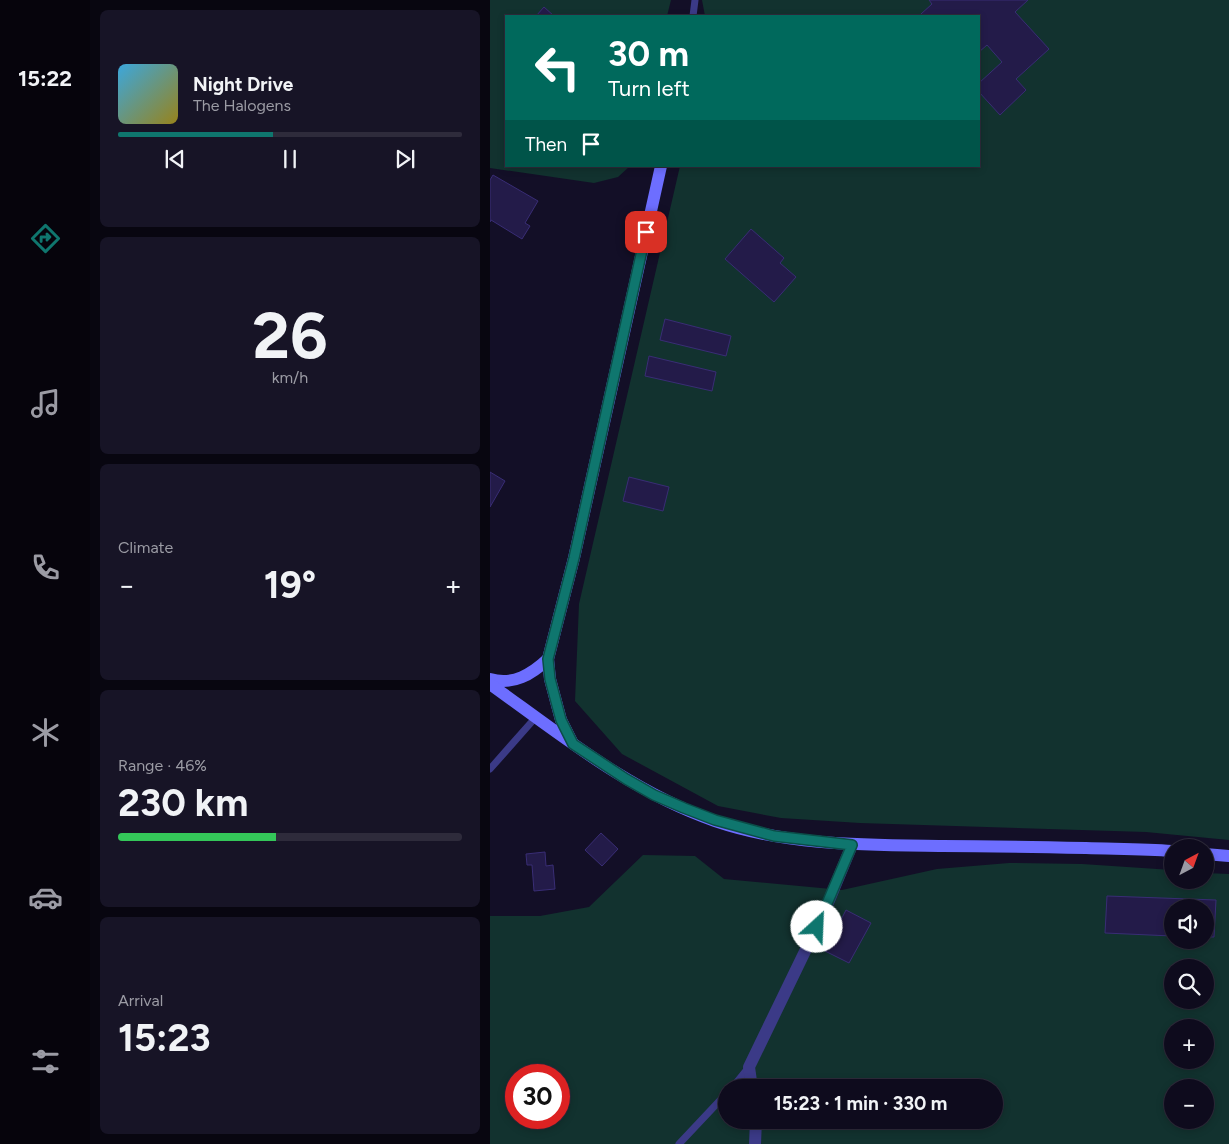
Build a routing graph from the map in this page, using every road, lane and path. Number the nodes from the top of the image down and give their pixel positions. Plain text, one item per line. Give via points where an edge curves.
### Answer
1 (695, 0) edge
2 (693, 15) edge
3 (661, 167) edge
4 (548, 659) junction
5 (490, 679) edge
6 (490, 684) edge
7 (536, 717) junction
8 (573, 744) junction
9 (490, 769) edge
10 (852, 845) junction
11 (1164, 851) edge
12 (1214, 855) edge
13 (1229, 856) edge
14 (749, 1067) junction
15 (739, 1079) edge
16 (751, 1079) edge
17 (718, 1103) edge
18 (755, 1129) edge
19 (680, 1144) edge
20 (754, 1144) edge

1 - 2 lane
3 - 4 street via 574,558
4 - 5 street via 519,679
4 - 8 street via 561,720
6 - 7 street
7 - 8 street
7 - 9 lane
8 - 10 street via 654,795 715,820 774,836
10 - 11 street
10 - 14 street via 825,910
12 - 13 street
14 - 15 lane
14 - 16 street
17 - 19 lane
18 - 20 street

